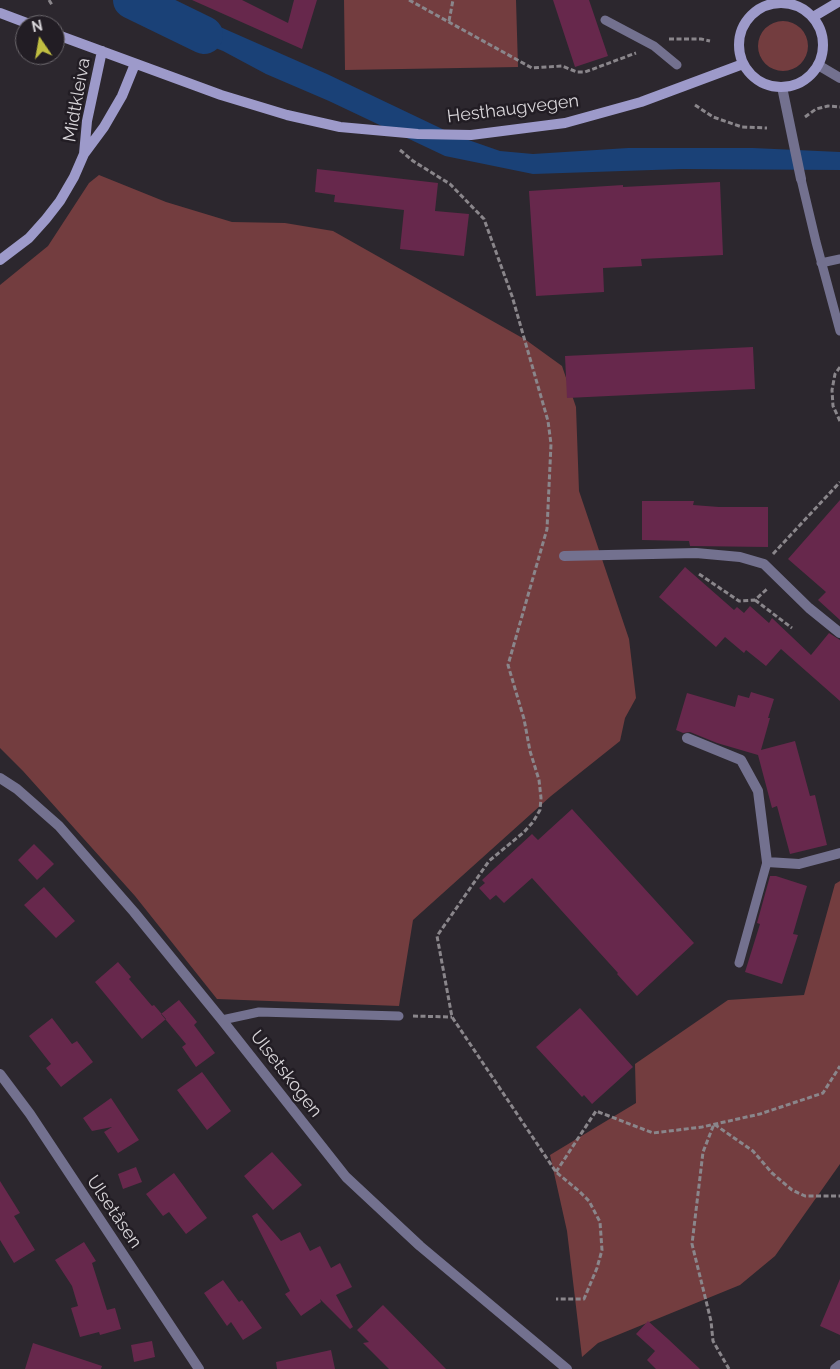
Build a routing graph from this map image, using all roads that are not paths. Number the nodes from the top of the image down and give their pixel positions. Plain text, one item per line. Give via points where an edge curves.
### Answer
1 (840, 1) edge
2 (0, 13) edge
3 (813, 17) junction
4 (15, 19) edge
5 (605, 20) dead end
6 (65, 38) edge
7 (102, 51) junction
8 (135, 64) junction
9 (743, 64) junction
10 (677, 65) dead end
11 (818, 65) junction
12 (840, 78) edge
13 (782, 88) junction
14 (84, 154) junction
15 (802, 179) joint
16 (840, 259) edge
17 (0, 260) edge
18 (822, 263) junction
19 (840, 331) edge
20 (564, 556) dead end
21 (840, 633) edge
22 (687, 738) dead end
23 (0, 778) edge
24 (840, 853) edge
25 (767, 862) junction
26 (738, 963) dead end
27 (399, 1016) road end
28 (222, 1020) junction
29 (0, 1074) edge
30 (840, 1365) edge
31 (199, 1369) edge
32 (568, 1369) edge
33 (835, 1369) edge

1 - 3 main road
2 - 4 main road
3 - 9 main road via 790,3 777,2 753,12 740,35 738,48
3 - 11 main road via 822,32 823,41
5 - 10 lane via 654,46
6 - 7 main road, Hesthaugvegen
7 - 8 main road, Hesthaugvegen
7 - 14 main road, Midtkleiva via 87,121
8 - 9 main road, Hesthaugvegen via 221,95 340,127 471,135 565,123 640,102
8 - 14 main road, Midtkleiva via 104,128
9 - 13 main road via 758,80
11 - 12 street
11 - 13 main road via 803,81
13 - 15 street
14 - 17 main road, Midtkleiva via 60,201 46,219 29,238
15 - 18 lane
16 - 18 lane
18 - 19 lane
20 - 21 street via 696,553 740,557 764,564
22 - 25 street via 741,760 758,791
23 - 28 street, Ulsetskogen via 59,826
24 - 25 street via 798,864
25 - 26 lane
27 - 28 lane via 259,1012
28 - 32 street, Ulsetskogen via 346,1177 420,1246
29 - 31 street, Ulsetåsen via 30,1114
30 - 33 street

